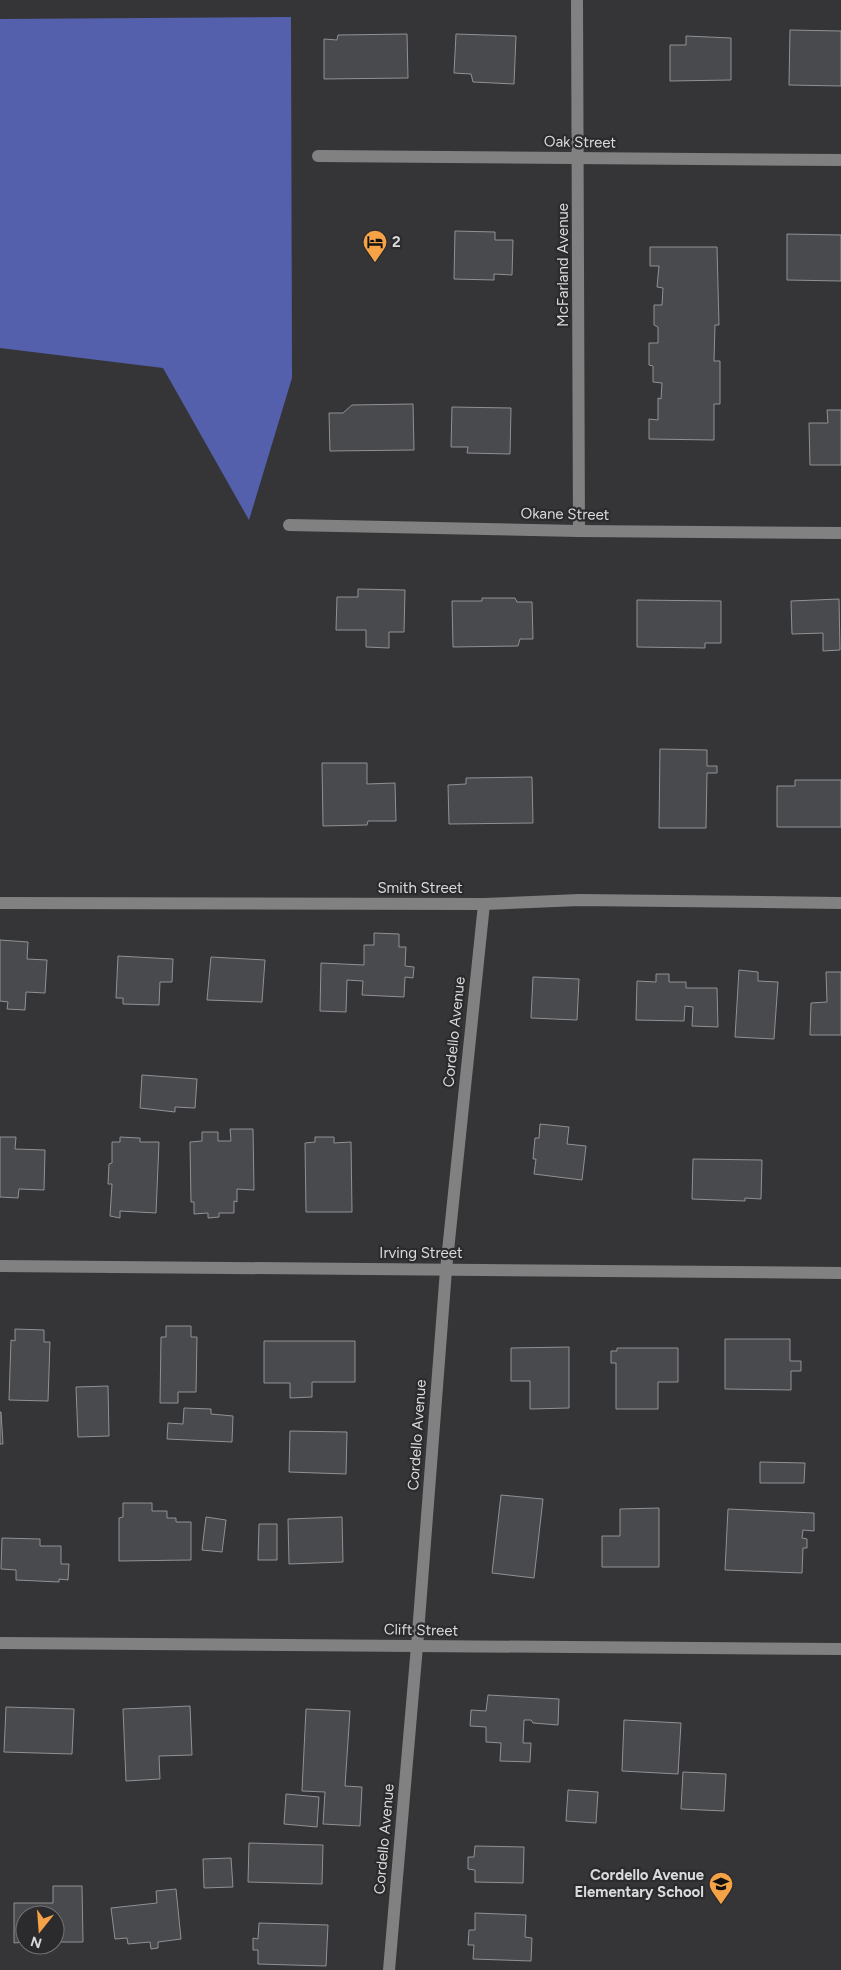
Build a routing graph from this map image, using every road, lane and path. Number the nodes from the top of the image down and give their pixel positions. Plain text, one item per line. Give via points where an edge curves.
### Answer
1 (578, 0) edge
2 (318, 156) dead end
3 (579, 158) junction
4 (841, 160) edge
5 (289, 526) dead end
6 (579, 531) junction
7 (841, 533) edge
8 (0, 903) edge
9 (841, 903) edge
10 (484, 904) junction
11 (0, 1266) edge
12 (446, 1270) junction
13 (841, 1273) edge
14 (0, 1643) edge
15 (417, 1646) junction
16 (841, 1649) edge
17 (389, 1970) edge

1 - 3 street, McFarland Avenue
2 - 3 street, Oak Street
3 - 4 street, Oak Street
3 - 6 street, McFarland Avenue
5 - 6 street, Okane Street
6 - 7 street, Okane Street
8 - 10 street, Smith Street
9 - 10 street, Smith Street via 579,900
10 - 12 street, Cordello Avenue
11 - 12 street, Irving Street
12 - 13 street, Irving Street
12 - 15 street, Cordello Avenue
14 - 15 street, Clift Street
15 - 16 street, Clift Street
15 - 17 street, Cordello Avenue

